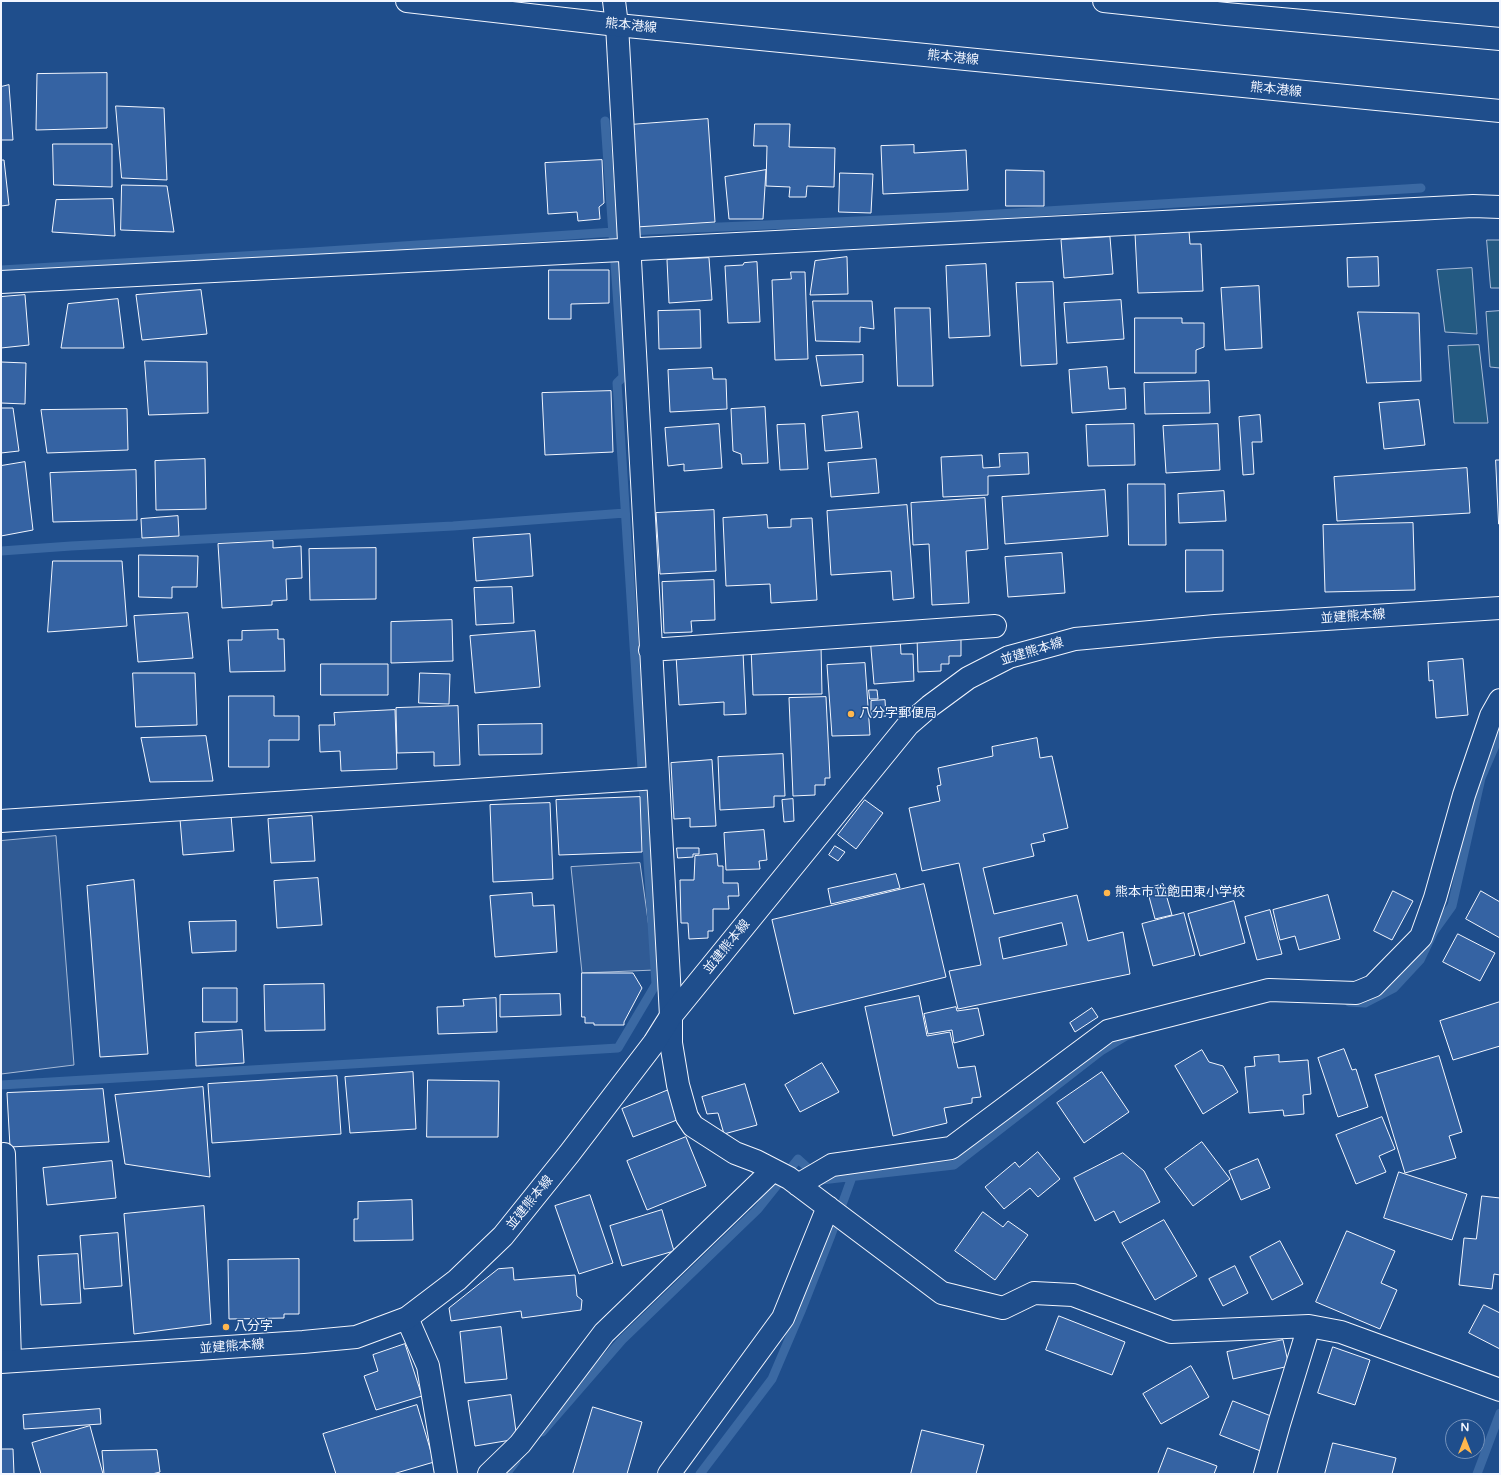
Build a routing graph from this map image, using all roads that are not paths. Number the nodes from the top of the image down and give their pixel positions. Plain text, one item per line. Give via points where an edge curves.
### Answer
1 (407, 1) edge
2 (614, 1) edge
3 (1104, 1) edge
4 (617, 25) junction
5 (1500, 39) edge
6 (1500, 111) edge
7 (1500, 207) edge
8 (630, 249) junction
9 (1, 282) edge
10 (1500, 608) edge
11 (995, 626) dead end
12 (650, 650) junction
13 (1500, 700) edge
14 (657, 778) junction
15 (1, 821) edge
16 (671, 1016) junction
17 (4, 1154) dead end
18 (773, 1170) junction
19 (798, 1186) junction
20 (828, 1207) junction
21 (407, 1318) junction
22 (1309, 1326) junction
23 (5, 1361) edge
24 (1500, 1390) edge
25 (446, 1474) edge
26 (489, 1474) edge
27 (669, 1474) edge
28 (1265, 1474) edge

1 - 4 street, 熊本港線
2 - 4 street
3 - 5 street
4 - 6 street, 熊本港線
4 - 8 street
7 - 8 street via 1473,206
8 - 9 street
8 - 12 street
10 - 16 street, 並建熊本線 via 1215,626 1075,639 1009,657 968,678 908,725
11 - 12 street
12 - 14 street
13 - 19 street via 1491,716 1464,795 1435,898 1420,937 1373,986 1356,993 1269,990 1108,1031 951,1148 832,1165
14 - 15 street
14 - 16 street
16 - 18 street via 671,1044 678,1085 692,1126 735,1153
16 - 21 street, 並建熊本線 via 654,1044 503,1236 457,1280
17 - 23 street
18 - 19 street
18 - 26 street via 604,1333 520,1444
19 - 20 street
20 - 22 street via 942,1293 1003,1308 1034,1293 1073,1295 1171,1332
20 - 27 street via 783,1318
21 - 23 street, 並建熊本線 via 356,1337
21 - 25 street via 428,1366
22 - 24 street via 1341,1332
22 - 28 street

